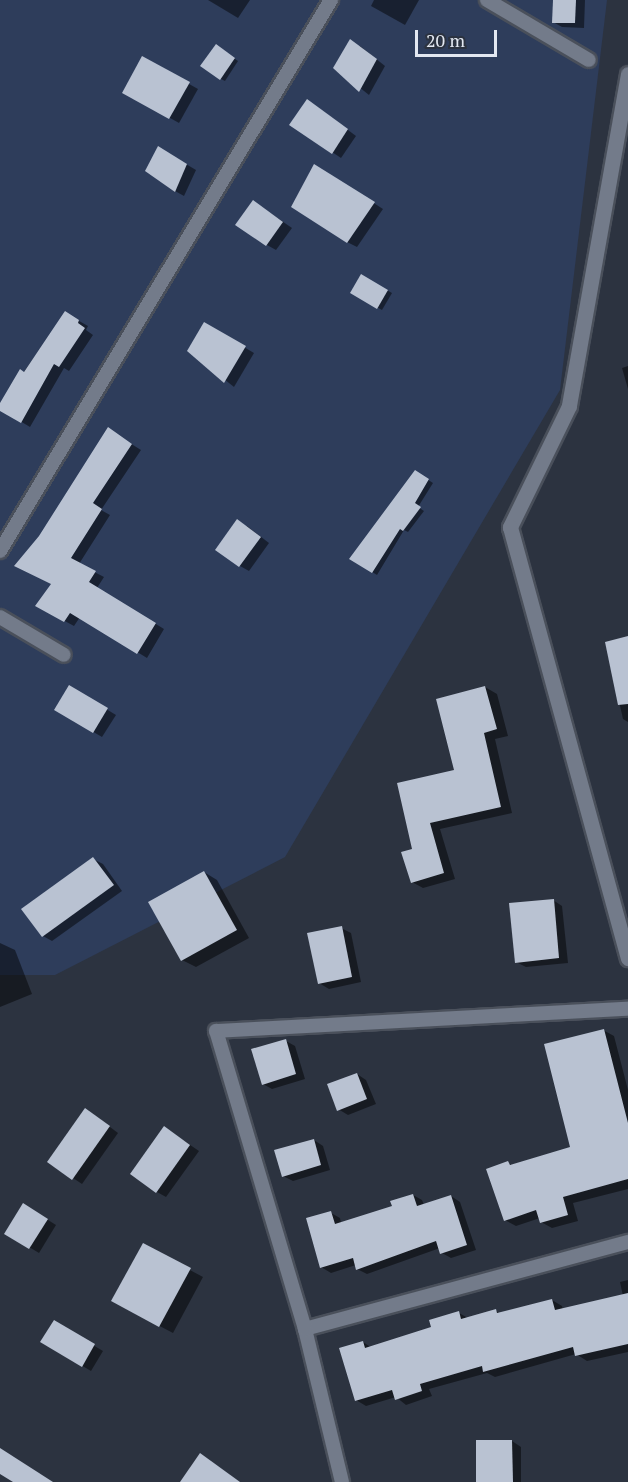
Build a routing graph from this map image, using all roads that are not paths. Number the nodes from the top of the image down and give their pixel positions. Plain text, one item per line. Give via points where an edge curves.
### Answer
1 (331, 0) edge
2 (487, 0) edge
3 (589, 60) dead end
4 (628, 74) edge
5 (0, 551) edge
6 (0, 617) edge
7 (64, 655) dead end
8 (628, 958) edge
9 (628, 1009) edge
10 (628, 1242) edge
11 (305, 1329) junction
12 (342, 1482) edge

1 - 5 lane
2 - 3 lane
4 - 8 street via 568,406 510,527
6 - 7 lane
9 - 11 lane via 216,1031
10 - 11 lane
11 - 12 lane

